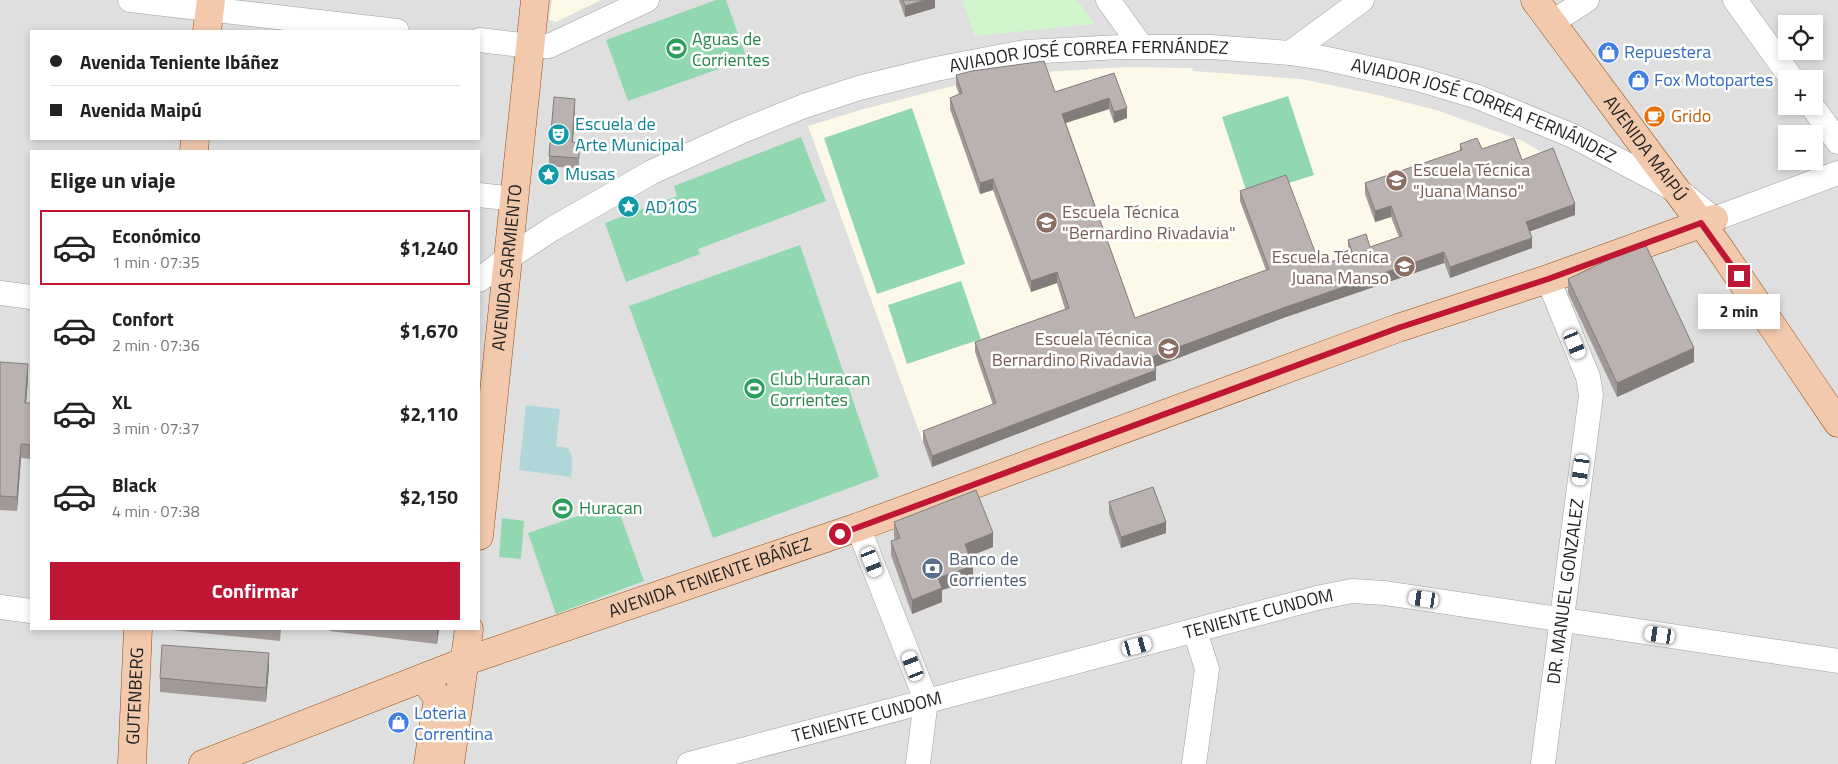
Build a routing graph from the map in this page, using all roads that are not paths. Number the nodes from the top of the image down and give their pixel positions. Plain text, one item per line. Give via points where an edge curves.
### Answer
1 (130, 0) edge
2 (535, 0) edge
3 (647, 0) edge
4 (1090, 0) edge
5 (1108, 0) edge
6 (1362, 0) edge
7 (1535, 0) edge
8 (1735, 0) edge
9 (1564, 9) edge
10 (209, 14) edge
11 (386, 30) edge
12 (480, 40) edge
13 (530, 46) junction
14 (1131, 46) junction
15 (1290, 53) junction
16 (1786, 70) edge
17 (1818, 115) edge
18 (1838, 142) edge
19 (1838, 173) edge
20 (1676, 190) junction
21 (480, 195) edge
22 (514, 199) junction
23 (1707, 221) junction
24 (508, 258) junction
25 (480, 279) edge
26 (1548, 279) junction
27 (0, 293) edge
28 (30, 297) edge
29 (1838, 400) edge
30 (1838, 423) edge
31 (480, 526) edge
32 (858, 527) junction
33 (0, 607) edge
34 (30, 611) edge
35 (1562, 620) junction
36 (138, 630) edge
37 (469, 630) edge
38 (1194, 631) junction
39 (466, 661) junction
40 (1838, 661) edge
41 (423, 678) junction
42 (926, 700) junction
43 (132, 764) edge
44 (203, 764) edge
45 (428, 764) edge
46 (450, 764) edge
47 (689, 764) edge
48 (918, 764) edge
49 (1194, 764) edge
50 (1543, 764) edge

1 - 10 street
2 - 13 main road, AVENIDA SARMIENTO
3 - 13 street via 549,46
4 - 14 street
5 - 14 street
6 - 15 street
7 - 9 main road, AVENIDA MAIPÚ
8 - 16 street
9 - 20 main road, AVENIDA MAIPÚ
9 - 23 main road, AVENIDA MAIPÚ via 1698,200
10 - 11 street
12 - 13 street
13 - 22 main road, AVENIDA SARMIENTO
14 - 15 street, AVIADOR JOSÉ CORREA FERNÁNDEZ via 1212,47
14 - 24 street, AVIADOR JOSÉ CORREA FERNÁNDEZ via 1025,52 936,69 804,106 652,172
15 - 20 street, AVIADOR JOSÉ CORREA FERNÁNDEZ via 1418,79 1478,97 1572,136
17 - 18 street
19 - 23 street, AVENIDA TENIENTE IBÁÑEZ
20 - 23 main road, AVENIDA MAIPÚ
21 - 22 street
22 - 24 main road, AVENIDA SARMIENTO
23 - 26 main road, AVENIDA TENIENTE IBÁÑEZ
23 - 29 main road, AVENIDA MAIPÚ
23 - 30 main road, AVENIDA MAIPÚ via 1718,246
24 - 25 street, AVIADOR JOSÉ CORREA FERNÁNDEZ
24 - 31 main road, AVENIDA SARMIENTO
26 - 32 main road, AVENIDA TENIENTE IBÁÑEZ via 1389,331
26 - 35 street, DR. MANUEL GONZALEZ via 1588,377 1591,395
27 - 28 street
32 - 39 main road, AVENIDA TENIENTE IBÁÑEZ
32 - 42 street
33 - 34 street
35 - 38 street, TENIENTE CUNDOM via 1385,593 1352,591
35 - 40 street, TENIENTE CUNDOM
35 - 50 street, DR. MANUEL GONZALEZ
36 - 43 main road, GUTENBERG
37 - 39 main road
38 - 42 street, TENIENTE CUNDOM
38 - 49 street via 1208,669
39 - 41 main road, AVENIDA TENIENTE IBÁÑEZ
39 - 46 main road
41 - 44 main road, AVENIDA TENIENTE IBÁÑEZ
41 - 45 main road via 438,698
42 - 47 street, TENIENTE CUNDOM
42 - 48 street

